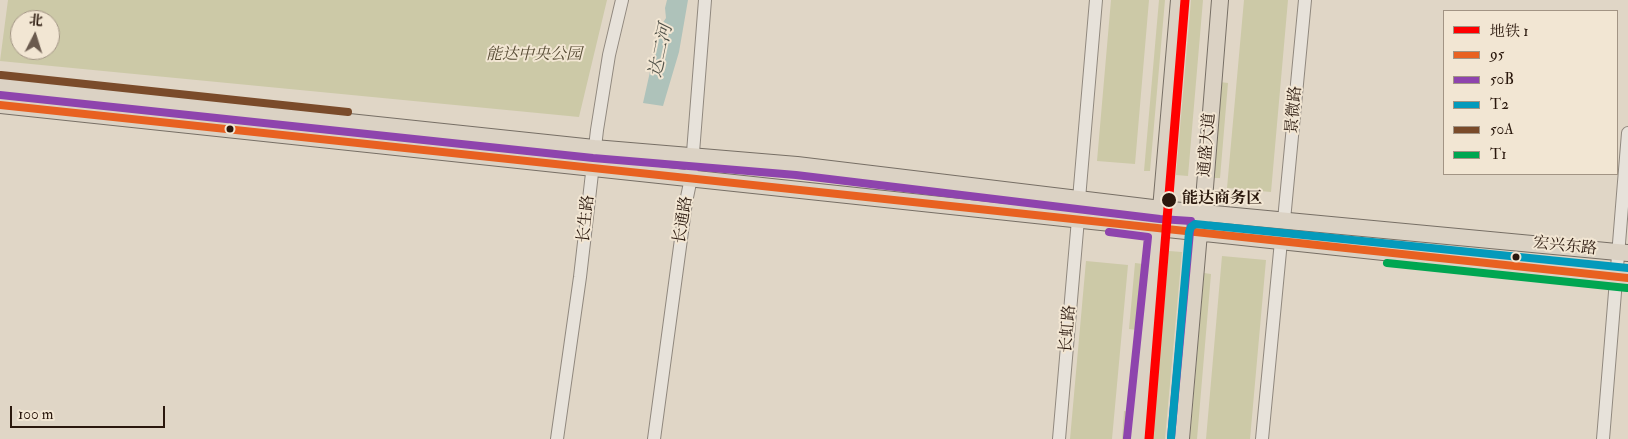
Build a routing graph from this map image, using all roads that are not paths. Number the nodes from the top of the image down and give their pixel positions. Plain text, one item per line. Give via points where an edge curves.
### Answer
1 (622, 0) edge
2 (705, 0) edge
3 (1096, 0) edge
4 (1179, 0) edge
5 (1220, 0) edge
6 (1305, 0) edge
7 (0, 86) edge
8 (0, 105) edge
9 (1628, 133) edge
10 (594, 148) junction
11 (692, 156) junction
12 (592, 167) junction
13 (691, 178) junction
14 (1079, 199) junction
15 (1161, 209) junction
16 (1203, 212) junction
17 (1078, 219) junction
18 (1284, 220) junction
19 (1159, 228) junction
20 (1199, 232) junction
21 (1281, 241) junction
22 (1623, 253) edge
23 (1622, 278) edge
24 (557, 439) edge
25 (654, 439) edge
26 (1059, 439) edge
27 (1137, 439) edge
28 (1181, 439) edge
29 (1262, 439) edge
30 (1603, 439) edge

1 - 10 street, 长生路 via 609,55
2 - 11 street, 长通路
3 - 14 street
4 - 15 main road
5 - 16 main road, 通盛大道
6 - 18 street, 景微路
7 - 10 main road, 宏兴东路
8 - 12 main road, 宏兴东路
9 - 22 street
10 - 11 main road, 宏兴东路
10 - 12 street, 长生路
11 - 13 street, 长通路
11 - 14 main road, 宏兴东路 via 797,165
12 - 13 main road, 宏兴东路
12 - 24 street, 长生路
13 - 17 main road, 宏兴东路
13 - 25 street, 长通路
14 - 15 main road, 宏兴东路
15 - 16 main road, 宏兴东路
15 - 19 main road
16 - 18 main road, 宏兴东路
16 - 20 main road, 通盛大道
17 - 19 main road, 宏兴东路
17 - 26 street, 长虹路
18 - 22 main road, 宏兴东路
19 - 20 main road, 宏兴东路
19 - 27 main road
20 - 21 main road, 宏兴东路
20 - 28 main road, 通盛大道
21 - 23 main road, 宏兴东路
21 - 29 street
22 - 23 street
23 - 30 street

